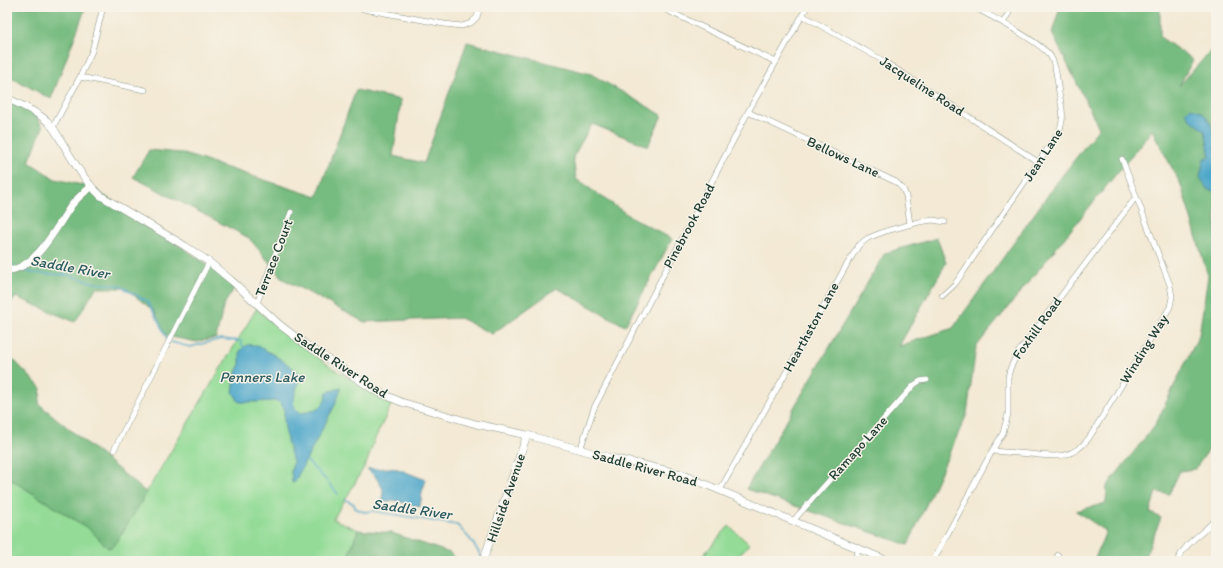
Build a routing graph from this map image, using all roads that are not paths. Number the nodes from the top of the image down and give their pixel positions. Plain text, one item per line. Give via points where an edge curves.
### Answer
1 (103, 7) edge
2 (353, 7) edge
3 (480, 7) edge
4 (660, 7) edge
5 (807, 7) edge
6 (974, 7) edge
7 (1012, 7) edge
8 (802, 15) junction
9 (1003, 23) junction
10 (776, 62) junction
11 (80, 77) junction
12 (145, 90) dead end
13 (7, 98) edge
14 (748, 112) junction
15 (53, 127) junction
16 (1122, 159) dead end
17 (1038, 162) junction
18 (91, 187) junction
19 (1136, 197) junction
20 (291, 212) dead end
21 (945, 222) dead end
22 (910, 224) junction
23 (209, 262) junction
24 (7, 270) edge
25 (942, 296) dead end
26 (257, 303) junction
27 (927, 380) dead end
28 (527, 435) junction
29 (114, 450) dead end
30 (580, 450) junction
31 (992, 450) junction
32 (720, 490) junction
33 (1216, 519) edge
34 (793, 521) junction
35 (859, 549) junction
36 (1058, 555) dead end
37 (483, 561) edge
38 (854, 561) edge
39 (888, 561) edge
40 (933, 561) edge
41 (1056, 561) edge
42 (1177, 561) edge

1 - 11 street via 92,51
2 - 3 street via 462,26 471,23 477,17
4 - 10 street
5 - 8 street, Pinebrook Road
6 - 9 street, Jean Lane
7 - 9 street
8 - 10 street, Pinebrook Road
8 - 17 street, Jacqueline Road via 882,60
9 - 17 street, Jean Lane via 1048,51 1054,64 1063,123
10 - 14 street, Pinebrook Road
11 - 12 street
11 - 15 street
13 - 15 main road, Saddle River Road via 41,116
14 - 22 street, Bellows Lane via 896,182 906,196
14 - 30 street, Pinebrook Road via 594,408
15 - 18 main road, Saddle River Road
16 - 19 street, Winding Way
17 - 25 street, Jean Lane via 954,284
18 - 23 main road, Saddle River Road via 101,196
18 - 24 main road via 71,206 46,243 32,258 22,266
19 - 31 street, Foxhill Road via 1014,358 1008,377 1007,423
19 - 31 street, Winding Way via 1170,285 1170,307 1089,438 1080,448 1053,457
20 - 26 street, Terrace Court
21 - 22 street, Hearthston Lane via 933,220
22 - 32 street, Hearthston Lane via 868,238 859,246
23 - 26 main road, Saddle River Road
23 - 29 street
26 - 28 main road, Saddle River Road via 305,344 374,390 400,402 476,424
27 - 34 street, Ramapo Lane via 914,385
28 - 30 main road, Saddle River Road
28 - 37 main road, Hillside Avenue
30 - 32 main road, Saddle River Road via 681,474
31 - 40 street, Foxhill Road
32 - 34 main road, Saddle River Road
33 - 42 street via 1197,535
34 - 35 main road, Saddle River Road
35 - 38 street
35 - 39 main road, Saddle River Road
36 - 41 street

